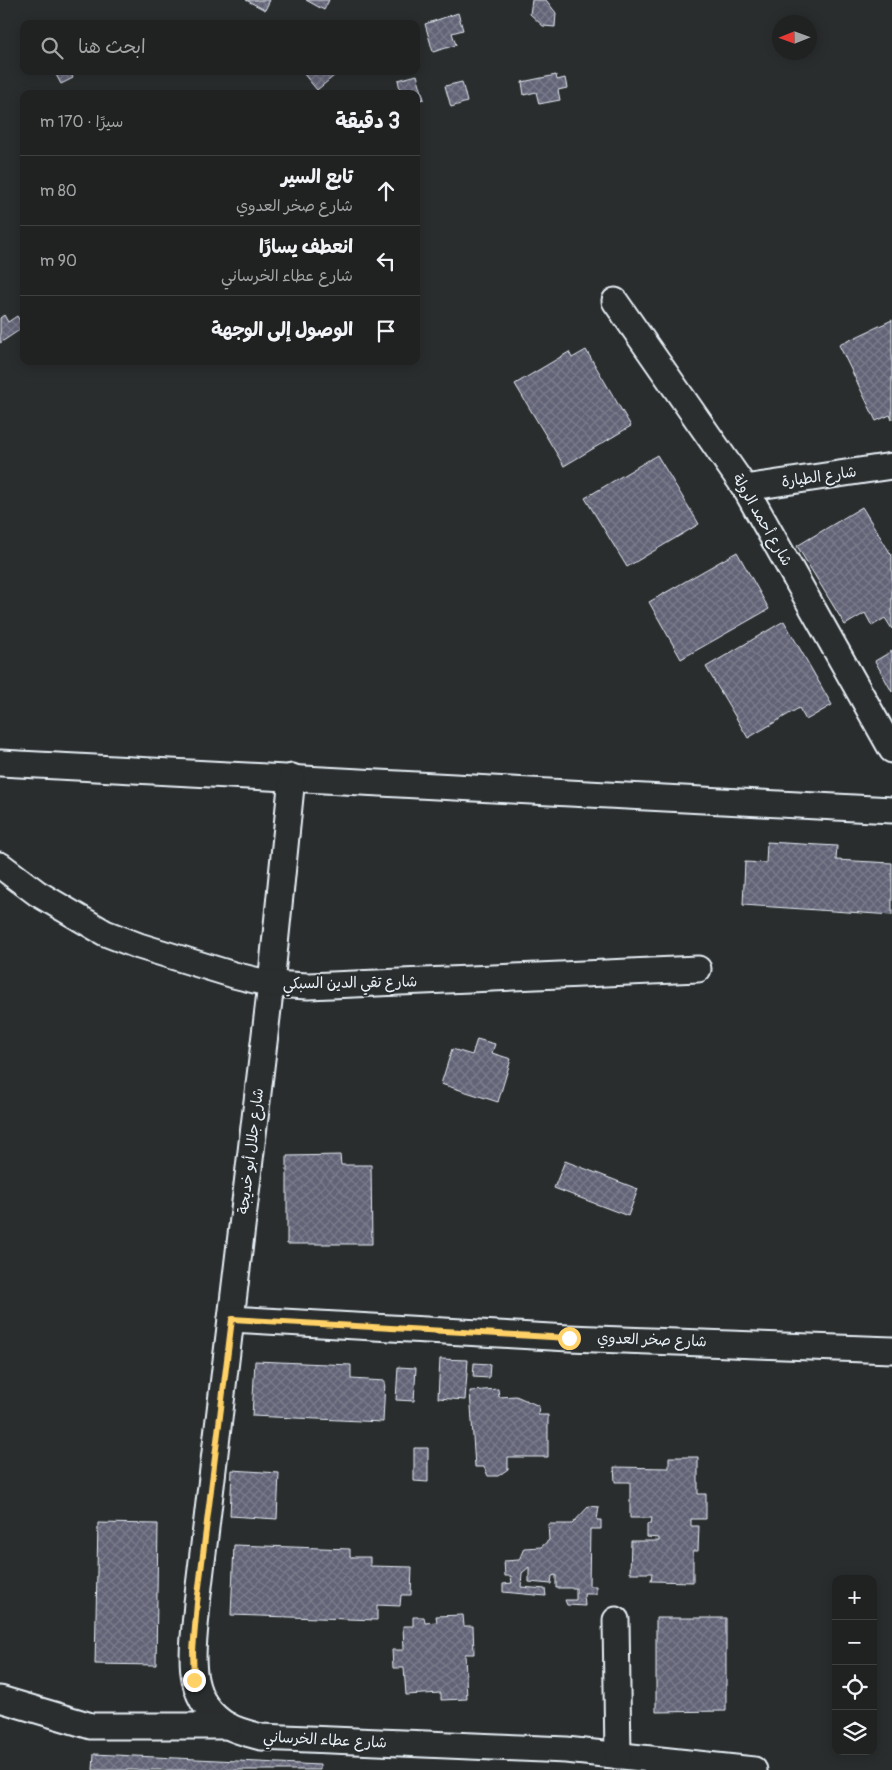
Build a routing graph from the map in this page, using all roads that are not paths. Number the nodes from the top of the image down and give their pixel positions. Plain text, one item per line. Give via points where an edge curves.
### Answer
1 (615, 301) dead end
2 (892, 466) edge
3 (745, 488) junction
4 (892, 750) edge
5 (0, 763) edge
6 (292, 777) junction
7 (892, 810) edge
8 (0, 865) edge
9 (698, 969) dead end
10 (271, 984) junction
11 (232, 1319) junction
12 (892, 1350) edge
13 (616, 1620) dead end
14 (0, 1699) edge
15 (229, 1726) junction
16 (566, 1750) junction
17 (618, 1756) junction
18 (594, 1770) edge
19 (754, 1770) edge

1 - 3 street, شارع أحمد الرولة
2 - 3 street, شارع الطيارة
3 - 4 street, شارع أحمد الرولة
5 - 6 street
6 - 7 street
6 - 10 street, شارع جلال أبو خديجة
8 - 10 street, شارع تقي الدين السبكي via 36,893 105,933
9 - 10 street, شارع تقي الدين السبكي via 308,986
10 - 11 street, شارع جلال أبو خديجة
11 - 12 street, شارع صخر العدوي via 569,1338
11 - 15 street, شارع عطاء الخرساني via 193,1651 194,1680 200,1700
13 - 17 street
14 - 15 street via 90,1726
15 - 16 street, شارع عطاء الخرساني via 261,1737 286,1739
16 - 17 street, شارع عطاء الخرساني
16 - 18 street
17 - 19 street, شارع عطاء الخرساني

